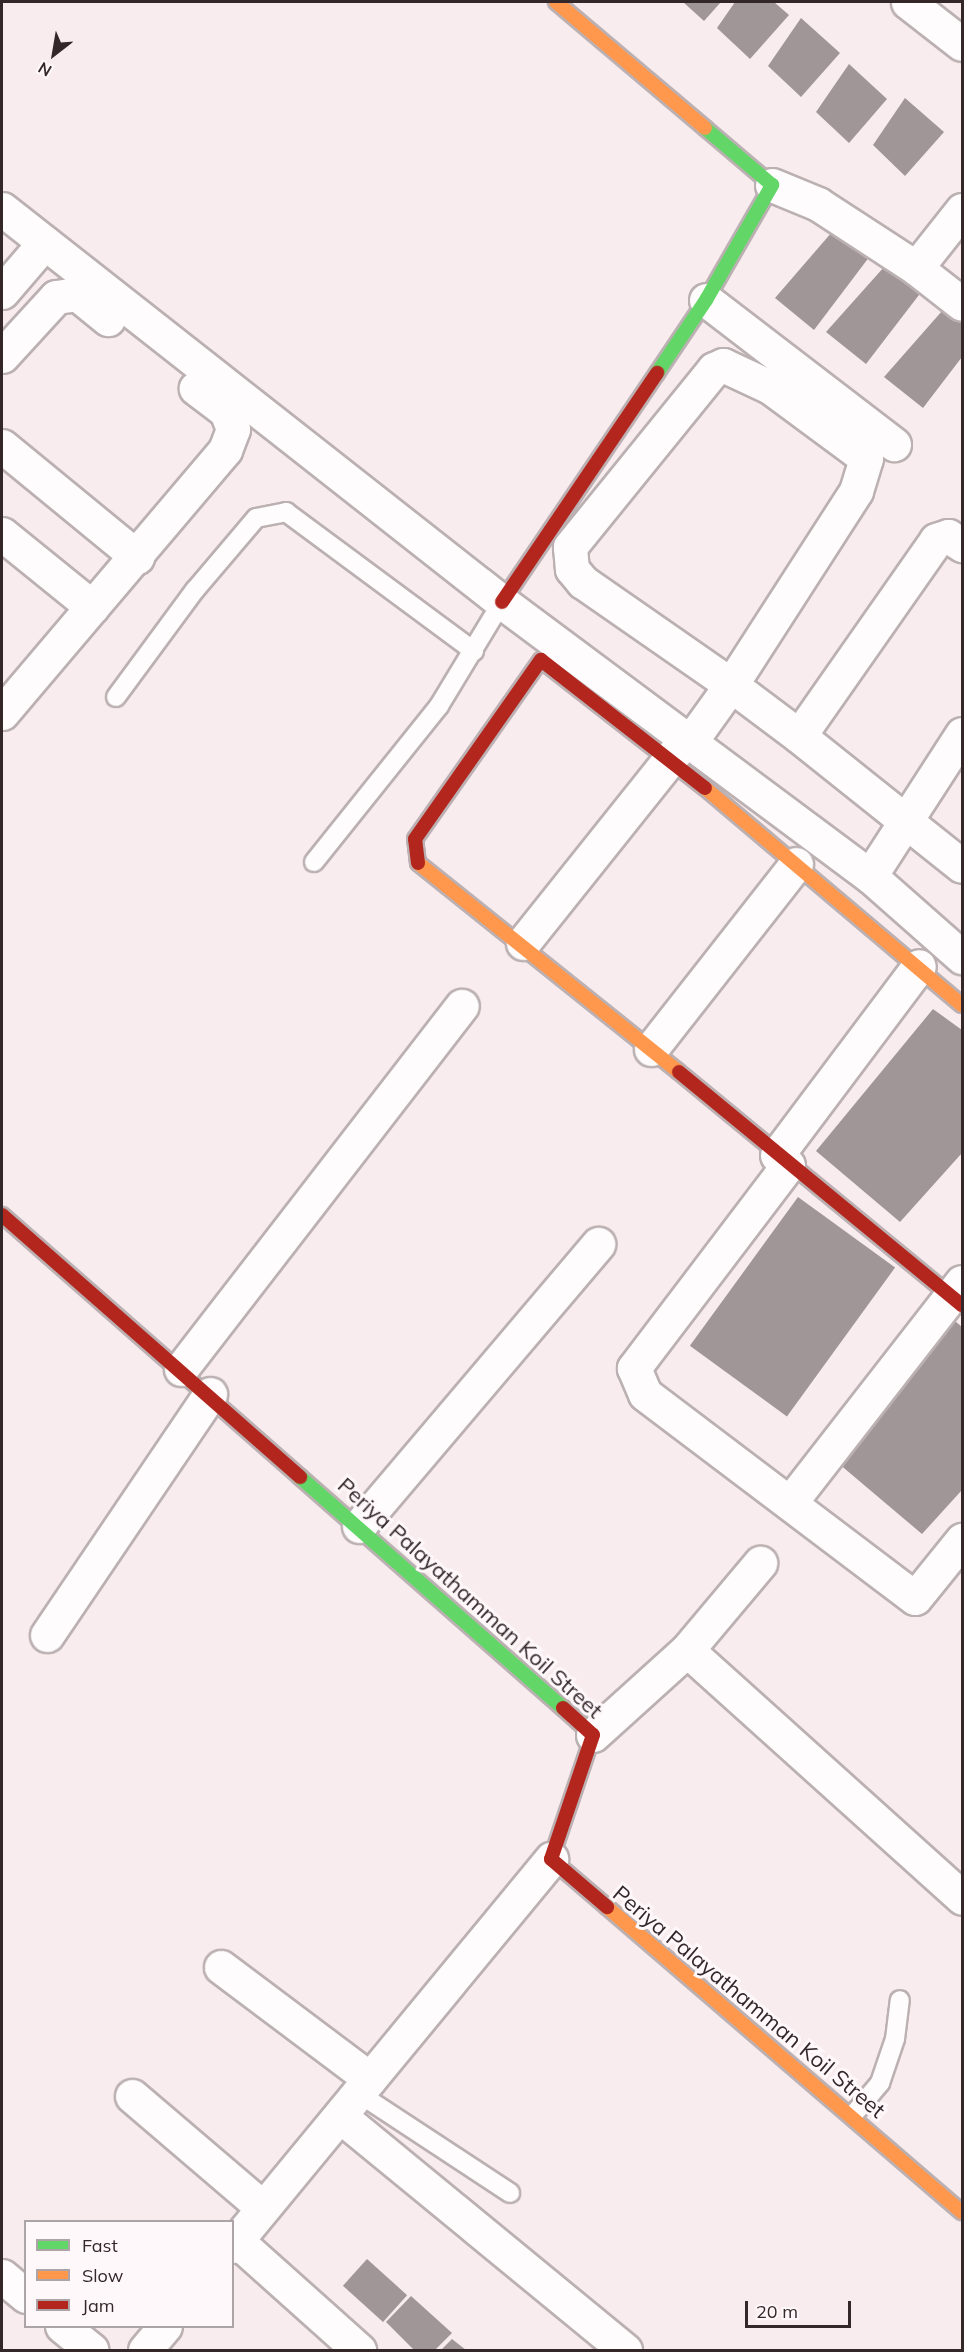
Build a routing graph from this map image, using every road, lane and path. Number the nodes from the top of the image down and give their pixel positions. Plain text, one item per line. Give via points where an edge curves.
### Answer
1 (556, 2) edge
2 (908, 2) edge
3 (963, 44) edge
4 (772, 185) junction
5 (2, 209) edge
6 (963, 210) edge
7 (44, 243) junction
8 (916, 268) junction
9 (2, 292) edge
10 (706, 300) junction
11 (963, 304) edge
12 (2, 356) edge
13 (894, 444) dead end
14 (2, 446) edge
15 (2, 534) edge
16 (963, 545) edge
17 (137, 557) junction
18 (502, 602) junction
19 (92, 607) junction
20 (474, 651) junction
21 (731, 686) junction
22 (116, 697) dead end
23 (2, 712) edge
24 (963, 735) edge
25 (799, 736) junction
26 (682, 747) junction
27 (908, 819) junction
28 (314, 862) dead end
29 (796, 864) junction
30 (963, 866) edge
31 (870, 876) junction
32 (523, 943) junction
33 (963, 957) edge
34 (919, 966) junction
35 (963, 1005) edge
36 (462, 1006) dead end
37 (651, 1049) junction
38 (782, 1160) junction
39 (2, 1215) edge
40 (598, 1245) dead end
41 (959, 1294) edge
42 (181, 1369) junction
43 (210, 1394) junction
44 (792, 1500) junction
45 (359, 1526) junction
46 (963, 1540) edge
47 (760, 1563) dead end
48 (47, 1635) dead end
49 (687, 1650) junction
50 (593, 1735) junction
51 (551, 1859) junction
52 (963, 1898) edge
53 (221, 1967) dead end
54 (900, 2001) dead end
55 (132, 2096) dead end
56 (356, 2096) junction
57 (853, 2115) junction
58 (510, 2193) dead end
59 (263, 2208) junction
60 (963, 2212) edge
61 (235, 2244) edge
62 (2, 2276) edge
63 (24, 2294) edge
64 (64, 2328) edge
65 (163, 2328) edge
66 (92, 2350) edge
67 (145, 2350) edge
68 (359, 2350) edge
69 (625, 2350) edge

1 - 4 street
2 - 3 street
4 - 8 street via 827,209
4 - 10 street
5 - 7 street
6 - 8 street
7 - 9 street
7 - 18 street
8 - 11 street
10 - 13 street
10 - 18 street
12 - 17 street via 56,297 77,294 226,411 233,429 225,450
14 - 17 street
15 - 19 street
16 - 25 street via 948,536 936,540
17 - 19 street
18 - 20 lane
18 - 26 street
19 - 23 street
20 - 22 lane via 286,512 256,518 195,590
20 - 28 lane via 439,706
21 - 21 street via 583,582 572,568 570,548 714,369 723,365 770,387 866,458 856,491
21 - 25 street
21 - 26 street
24 - 27 street
25 - 27 street
26 - 29 street
26 - 31 street
26 - 32 street
26 - 32 street via 541,660 415,839 418,865
27 - 30 street
27 - 31 street
29 - 34 street
29 - 37 street
31 - 33 street
32 - 37 street
34 - 35 street
34 - 38 street
36 - 42 street
37 - 38 street
38 - 41 street
38 - 44 street via 634,1368 645,1394
39 - 42 street, Periya Palayathamman Koil Street
40 - 45 street
41 - 44 street
42 - 43 street, Periya Palayathamman Koil Street
43 - 45 street, Periya Palayathamman Koil Street
43 - 48 street
44 - 46 street via 915,1598
45 - 50 street, Periya Palayathamman Koil Street
47 - 49 street
49 - 50 street
49 - 52 street
50 - 51 street, Periya Palayathamman Koil Street
51 - 56 street
51 - 57 street, Periya Palayathamman Koil Street
53 - 56 street
54 - 57 lane via 896,2039 880,2083
55 - 59 street
56 - 58 lane
56 - 59 street
56 - 69 street
57 - 60 street, Periya Palayathamman Koil Street
59 - 61 street
61 - 68 street
62 - 63 street
64 - 66 street
65 - 67 street

